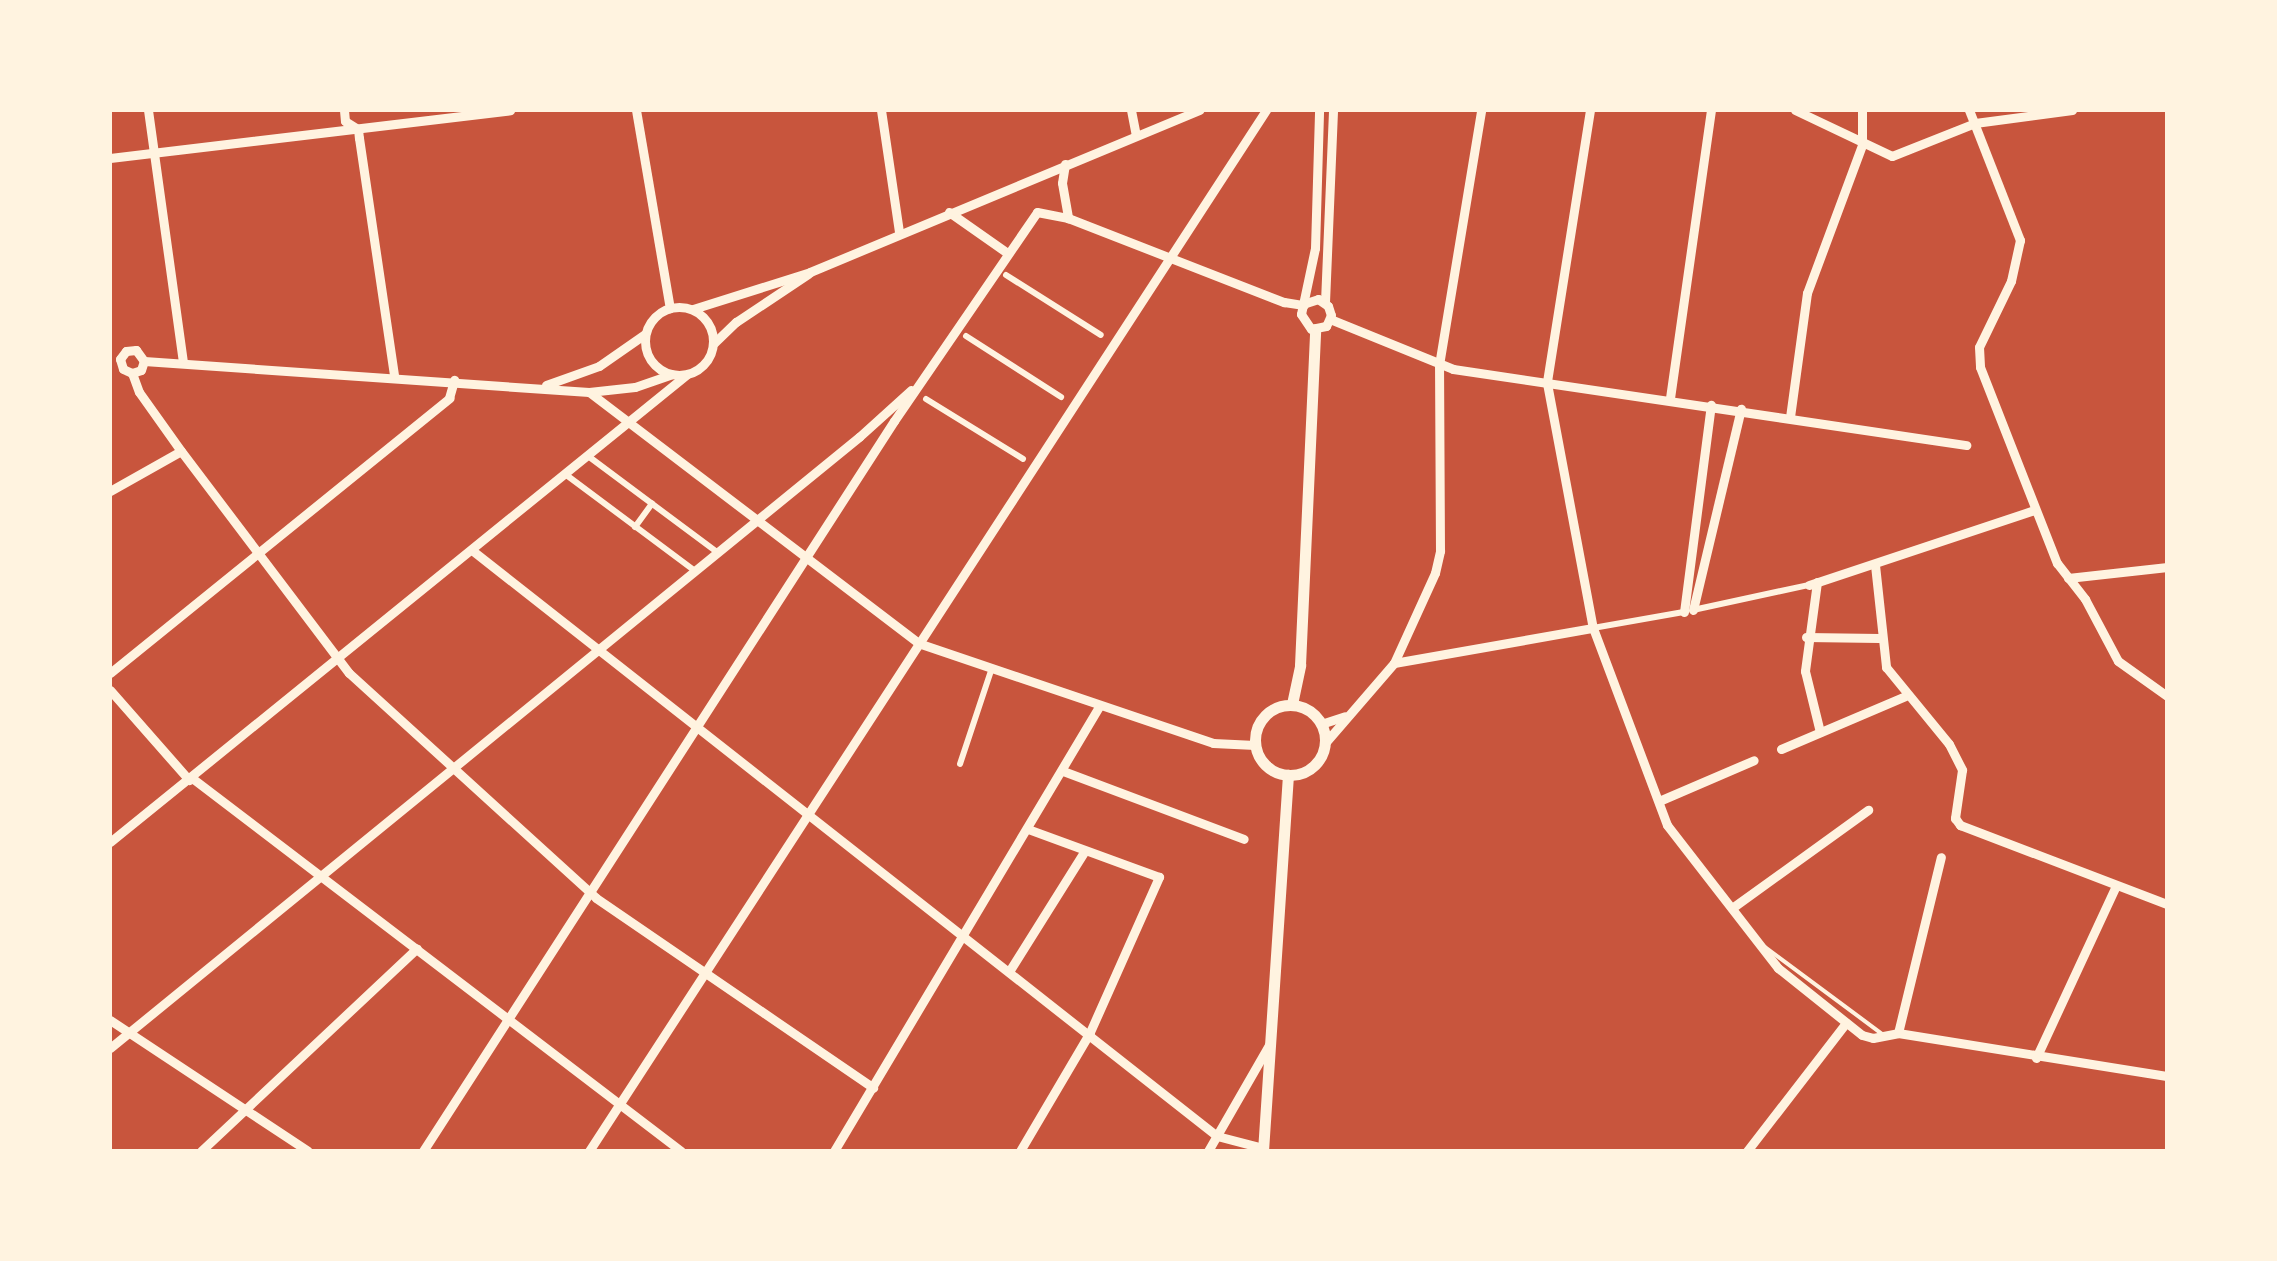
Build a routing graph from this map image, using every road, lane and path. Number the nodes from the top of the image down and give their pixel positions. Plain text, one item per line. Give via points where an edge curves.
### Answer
1 (148, 110) edge
2 (344, 110) edge
3 (510, 110) edge
4 (636, 110) edge
5 (881, 110) edge
6 (1131, 110) edge
7 (1200, 110) edge
8 (1266, 110) edge
9 (1319, 110) edge
10 (1334, 110) edge
11 (1481, 110) edge
12 (1590, 110) edge
13 (1711, 110) edge
14 (1795, 110) edge
15 (1862, 110) edge
16 (1969, 110) edge
17 (2072, 110) edge
18 (1974, 123) junction
19 (358, 129) junction
20 (1136, 136) junction
21 (1862, 145) junction
22 (152, 154) junction
23 (110, 158) edge
24 (1064, 164) junction
25 (949, 212) junction
26 (1068, 218) junction
27 (899, 232) junction
28 (1006, 252) junction
29 (1169, 258) junction
30 (810, 272) junction
31 (1006, 275) dead end
32 (1325, 302) junction
33 (1305, 304) junction
34 (670, 308) junction
35 (693, 310) junction
36 (1330, 319) junction
37 (1315, 330) junction
38 (645, 334) junction
39 (966, 336) dead end
40 (1101, 336) dead end
41 (713, 344) junction
42 (115, 359) edge
43 (144, 361) junction
44 (183, 362) junction
45 (1439, 365) junction
46 (132, 374) junction
47 (672, 374) junction
48 (394, 375) junction
49 (686, 375) junction
50 (923, 379) junction
51 (454, 380) junction
52 (1548, 383) junction
53 (543, 386) junction
54 (589, 392) junction
55 (1061, 397) dead end
56 (1670, 398) junction
57 (926, 399) dead end
58 (1712, 404) junction
59 (1741, 409) junction
60 (1790, 417) junction
61 (628, 421) junction
62 (1966, 445) dead end
63 (181, 451) junction
64 (588, 456) junction
65 (1022, 460) dead end
66 (566, 474) junction
67 (110, 491) edge
68 (652, 504) junction
69 (2036, 510) junction
70 (756, 520) junction
71 (635, 526) junction
72 (473, 551) junction
73 (717, 552) junction
74 (258, 554) junction
75 (807, 560) junction
76 (1875, 565) junction
77 (2167, 567) edge
78 (694, 571) junction
79 (2068, 578) junction
80 (1813, 584) junction
81 (1689, 611) junction
82 (1593, 628) junction
83 (1806, 636) junction
84 (1879, 638) junction
85 (918, 643) junction
86 (598, 650) junction
87 (337, 660) junction
88 (1394, 663) junction
89 (992, 668) junction
90 (110, 673) edge
91 (110, 690) edge
92 (1906, 696) junction
93 (2167, 696) edge
94 (1292, 704) junction
95 (1100, 705) junction
96 (1348, 715) junction
97 (1321, 724) junction
98 (698, 728) junction
99 (1820, 732) junction
100 (1325, 743) junction
101 (1255, 745) junction
102 (1781, 749) dead end
103 (1754, 760) dead end
104 (960, 764) dead end
105 (452, 767) junction
106 (1062, 772) junction
107 (1288, 775) junction
108 (190, 779) junction
109 (1659, 801) junction
110 (1868, 810) dead end
111 (809, 814) junction
112 (1028, 829) junction
113 (1244, 840) dead end
114 (110, 842) edge
115 (1084, 852) junction
116 (1940, 857) dead end
117 (320, 874) junction
118 (2115, 888) junction
119 (589, 892) junction
120 (2167, 904) edge
121 (1732, 908) junction
122 (965, 935) junction
123 (1753, 939) junction
124 (418, 948) junction
125 (1010, 970) junction
126 (708, 972) junction
127 (508, 1018) junction
128 (110, 1020) edge
129 (1846, 1023) junction
130 (129, 1032) junction
131 (1090, 1032) junction
132 (1898, 1033) junction
133 (1884, 1034) junction
134 (1273, 1038) junction
135 (110, 1048) edge
136 (2036, 1058) junction
137 (2167, 1076) edge
138 (873, 1088) junction
139 (620, 1104) junction
140 (248, 1110) junction
141 (1217, 1136) junction
142 (1263, 1150) edge
143 (201, 1151) edge
144 (308, 1151) edge
145 (423, 1151) edge
146 (589, 1151) edge
147 (682, 1151) edge
148 (834, 1151) edge
149 (1020, 1151) edge
150 (1208, 1151) edge
151 (1747, 1151) edge

1 - 22 street
2 - 19 street via 345,122
3 - 19 street
4 - 34 street
5 - 27 street
6 - 20 street
7 - 20 street
8 - 29 street
9 - 33 street via 1317,212
10 - 32 street
11 - 45 street
12 - 52 street
13 - 56 street
14 - 21 street
15 - 21 street
16 - 18 street
17 - 18 street
18 - 21 street via 1892,156
18 - 69 street via 2020,240 2005,296 1979,347 1980,367
19 - 22 street
19 - 48 street
20 - 24 street
21 - 60 street via 1807,293
22 - 23 street
22 - 44 street
24 - 25 street
24 - 26 street
25 - 27 street
25 - 28 street
26 - 28 street via 1037,212
26 - 29 street
27 - 30 street
28 - 50 street
29 - 33 street
29 - 85 street
30 - 35 street
30 - 41 street
31 - 40 street
32 - 33 street
32 - 36 street
33 - 37 street via 1301,318
34 - 35 street
34 - 38 street via 654,316
35 - 41 street via 708,323
36 - 37 street
36 - 45 street
37 - 94 street via 1300,665
38 - 47 street via 653,364
38 - 53 street via 599,366
39 - 55 street
41 - 49 street via 704,365
42 - 43 street via 136,350
42 - 46 street
43 - 44 street
43 - 46 street
44 - 48 street
45 - 52 street
45 - 88 street via 1440,551
46 - 63 street
47 - 49 street
47 - 54 street via 635,388
48 - 51 street
49 - 61 street
50 - 70 street
50 - 75 street
51 - 53 street
51 - 74 street via 449,398
52 - 56 street
52 - 82 street
53 - 54 street
54 - 61 street
56 - 58 street
57 - 65 street
58 - 59 street
58 - 81 street
59 - 60 street
59 - 81 street
60 - 62 street
61 - 64 street
61 - 70 street
63 - 67 street
63 - 74 street
64 - 66 street
64 - 68 street
66 - 71 street
66 - 72 street
68 - 71 street
68 - 73 street
69 - 76 street
69 - 79 street
70 - 73 street
70 - 75 street
71 - 78 street
72 - 86 street
72 - 87 street
73 - 78 street
74 - 87 street
74 - 90 street
75 - 85 street
75 - 98 street
76 - 80 street
76 - 84 street
77 - 79 street
78 - 86 street
79 - 93 street via 2118,661
80 - 81 street
80 - 83 street
81 - 82 street
82 - 88 street
82 - 109 street
83 - 84 street
83 - 99 street via 1805,670
84 - 92 street via 1886,667
85 - 89 street
85 - 111 street
86 - 98 street
86 - 105 street
87 - 105 street
87 - 108 street
88 - 96 street
89 - 95 street
89 - 104 street
91 - 108 street
92 - 99 street
92 - 118 street via 1949,744 1962,770 1955,818 1960,825
94 - 97 street
94 - 101 street via 1264,716
95 - 101 street via 1212,743
95 - 106 street
96 - 97 street
96 - 100 street
97 - 100 street
98 - 111 street
98 - 119 street
99 - 102 street
100 - 107 street via 1309,770
101 - 107 street via 1266,766
103 - 109 street
105 - 117 street
105 - 119 street
106 - 112 street
106 - 113 street
107 - 134 street
108 - 114 street
108 - 117 street
109 - 121 street via 1667,825
110 - 121 street
111 - 122 street
111 - 126 street
112 - 115 street
112 - 122 street
115 - 125 street
115 - 131 street via 1159,877
116 - 132 street
117 - 124 street
117 - 130 street
118 - 120 street
118 - 136 street
119 - 126 street
119 - 127 street
121 - 123 street
122 - 125 street
122 - 138 street
123 - 129 street
123 - 133 lane
124 - 127 street
124 - 140 street
125 - 131 street
126 - 138 street
126 - 139 street
127 - 139 street
127 - 145 street
128 - 130 street
129 - 133 street via 1862,1035
129 - 151 street
130 - 135 street
130 - 140 street
131 - 141 street
131 - 149 street
132 - 133 street
132 - 136 street
134 - 141 street
134 - 142 street
136 - 137 street
138 - 148 street
139 - 146 street
139 - 147 street
140 - 143 street
140 - 144 street
141 - 142 street
141 - 150 street

